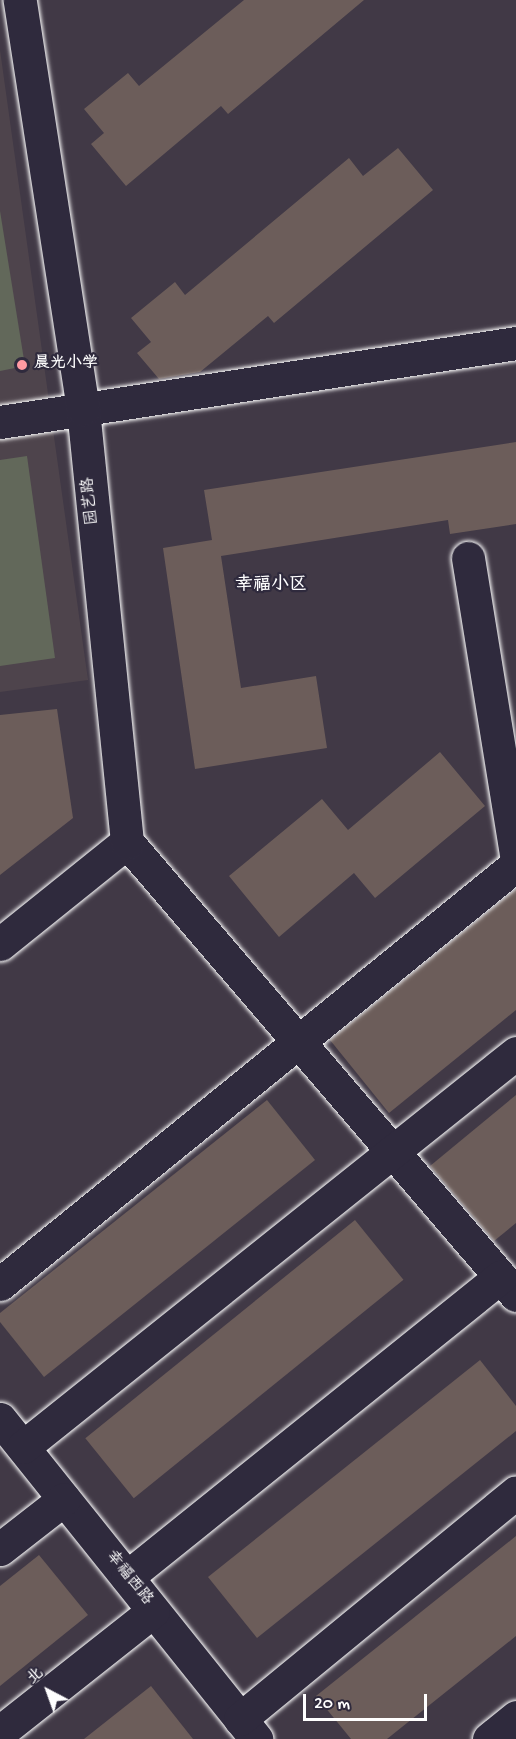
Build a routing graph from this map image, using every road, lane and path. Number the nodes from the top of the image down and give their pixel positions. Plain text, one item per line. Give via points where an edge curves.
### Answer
1 (20, 0) edge
2 (516, 343) edge
3 (83, 409) junction
4 (0, 422) edge
5 (468, 558) dead end
6 (127, 842) junction
7 (516, 856) edge
8 (516, 865) edge
9 (0, 944) edge
10 (298, 1041) junction
11 (516, 1053) edge
12 (393, 1152) junction
13 (0, 1284) edge
14 (508, 1286) edge
15 (0, 1419) edge
16 (23, 1447) junction
17 (516, 1492) edge
18 (64, 1499) junction
19 (0, 1549) edge
20 (127, 1577) junction
21 (153, 1611) junction
22 (516, 1718) edge
23 (248, 1729) edge
24 (0, 1732) edge
25 (489, 1739) edge

1 - 3 street, 园艺路
2 - 3 street
3 - 4 street
3 - 6 street, 园艺路
5 - 7 street
6 - 9 street
6 - 10 street
8 - 10 street
10 - 12 street
10 - 13 street
11 - 12 street
12 - 14 street
12 - 16 street
14 - 20 street
15 - 16 street, 幸福西路
16 - 18 street, 幸福西路
17 - 23 street
18 - 19 street
18 - 20 street, 幸福西路
20 - 21 street, 幸福西路
21 - 23 street, 幸福西路
21 - 24 street
22 - 25 street

